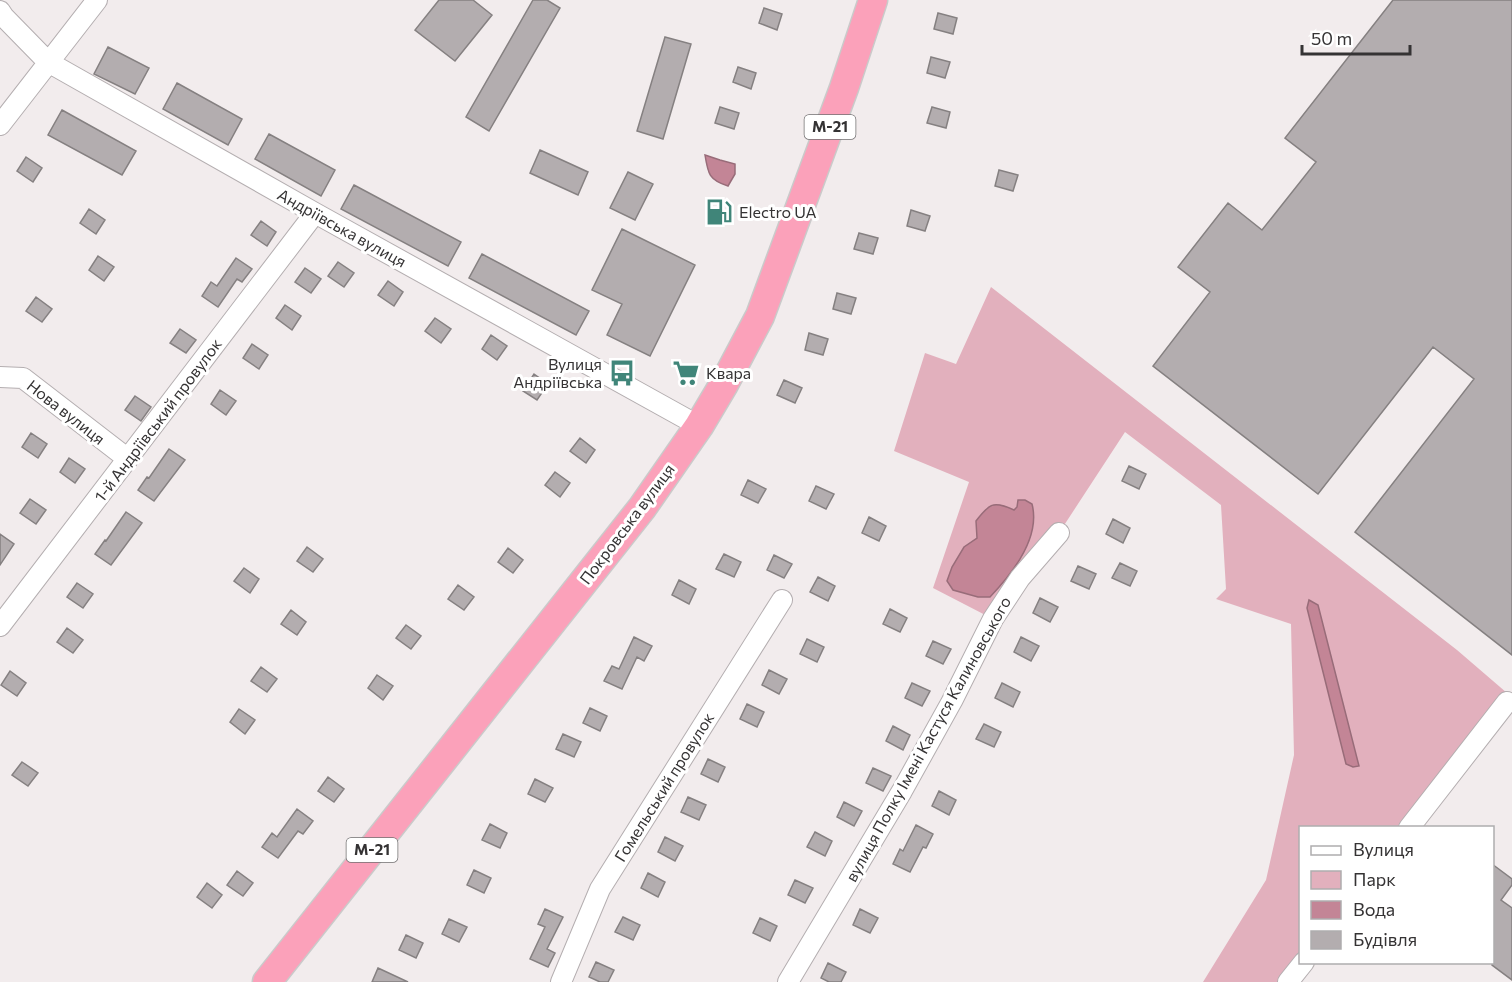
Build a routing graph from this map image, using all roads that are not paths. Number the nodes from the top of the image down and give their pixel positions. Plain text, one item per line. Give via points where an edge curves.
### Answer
1 (97, 0) edge
2 (873, 0) edge
3 (0, 11) edge
4 (48, 62) junction
5 (0, 125) edge
6 (315, 213) junction
7 (0, 376) edge
8 (699, 426) junction
9 (128, 459) junction
10 (1059, 533) dead end
11 (782, 600) dead end
12 (0, 626) edge
13 (1507, 702) dead end
14 (1411, 826) edge
15 (1303, 964) edge
16 (267, 982) edge
17 (561, 982) edge
18 (788, 982) edge
19 (1288, 982) edge

1 - 4 street
2 - 8 highway, Покровська вулиця / М-21 via 760,316
3 - 4 street, Андріївська вулиця
4 - 5 street
4 - 6 street, Андріївська вулиця
6 - 8 street, Андріївська вулиця
6 - 9 street, 1-й Андріївський провулок
7 - 9 street, Нова вулиця via 23,378
8 - 16 highway, Покровська вулиця / М-21 via 642,508
9 - 12 street, 1-й Андріївський провулок
10 - 18 street, вулиця Полку Імені Кастуся Калиновського via 1020,578 993,619 902,791
11 - 17 street, Гомельський провулок via 600,889
13 - 14 street
15 - 19 street

